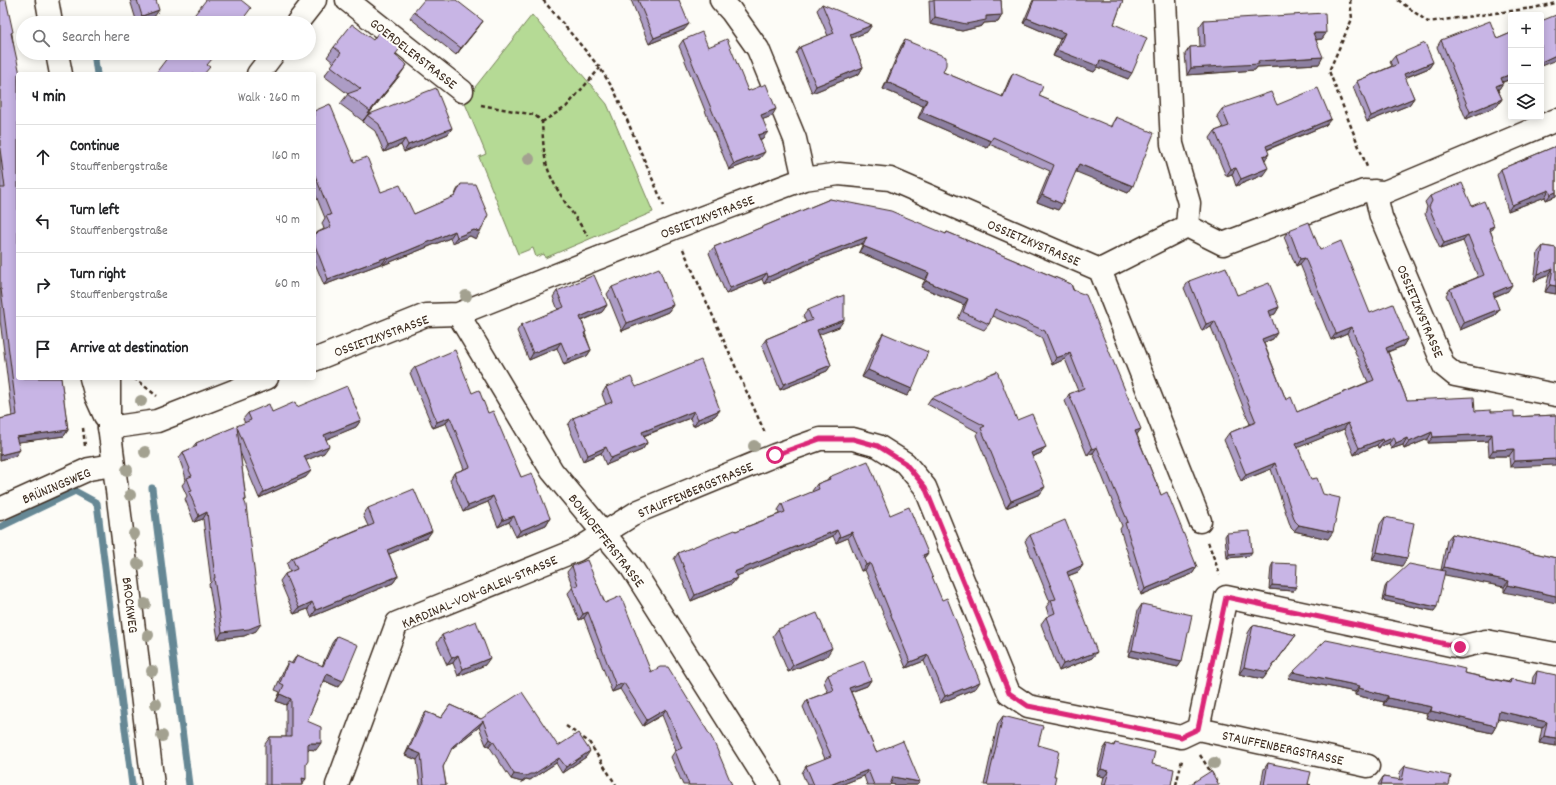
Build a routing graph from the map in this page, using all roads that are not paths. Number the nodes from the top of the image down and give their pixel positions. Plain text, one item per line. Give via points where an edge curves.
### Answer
1 (47, 0) edge
2 (315, 0) edge
3 (347, 0) edge
4 (721, 0) edge
5 (1165, 0) edge
6 (50, 16) edge
7 (302, 16) edge
8 (58, 60) edge
9 (269, 60) edge
10 (61, 72) edge
11 (260, 72) edge
12 (462, 91) road end
13 (1556, 120) edge
14 (804, 179) junction
15 (1375, 191) junction
16 (1187, 226) junction
17 (1100, 270) junction
18 (458, 314) junction
19 (316, 359) edge
20 (92, 380) edge
21 (109, 380) edge
22 (262, 380) edge
23 (1556, 395) edge
24 (109, 427) junction
25 (113, 465) junction
26 (0, 509) edge
27 (1200, 521) road end
28 (605, 533) junction
29 (1556, 654) edge
30 (1192, 732) junction
31 (1368, 766) dead end
32 (153, 785) edge
33 (337, 785) edge
34 (769, 785) edge

1 - 6 street
2 - 7 street
3 - 12 street, GOERDELERSTRASSE
4 - 14 street via 758,49 795,139
5 - 16 street via 1172,144 1189,203
8 - 10 street
9 - 11 street
13 - 15 street via 1385,192
14 - 17 street, OSSIETZKYSTRASSE via 839,174 890,179
14 - 18 street, OSSIETZKYSTRASSE
15 - 16 street via 1364,191 1223,244
15 - 23 street, OSSIETZKYSTRASSE via 1381,217 1444,366 1455,375
16 - 17 street
17 - 27 street
18 - 19 street, OSSIETZKYSTRASSE via 426,315
18 - 28 street, BONHOEFFERSTRASSE via 552,471
20 - 24 street, BROCKWEG
21 - 24 street, BROCKWEG
22 - 24 street via 157,421
24 - 25 street, BROCKWEG
25 - 26 street, BRÜNINGSWEG via 89,468
25 - 32 street, BROCKWEG
28 - 30 street, STAUFFENBERGSTRASSE via 639,511 820,439 853,439 878,446 905,463 925,487 1009,693 1028,706 1181,737
28 - 33 street, KARDINAL-VON-GALEN-STRASSE via 577,550 397,623
28 - 34 street, BONHOEFFERSTRASSE via 630,565
29 - 30 street via 1486,641 1460,647 1226,597
30 - 31 street, STAUFFENBERGSTRASSE

